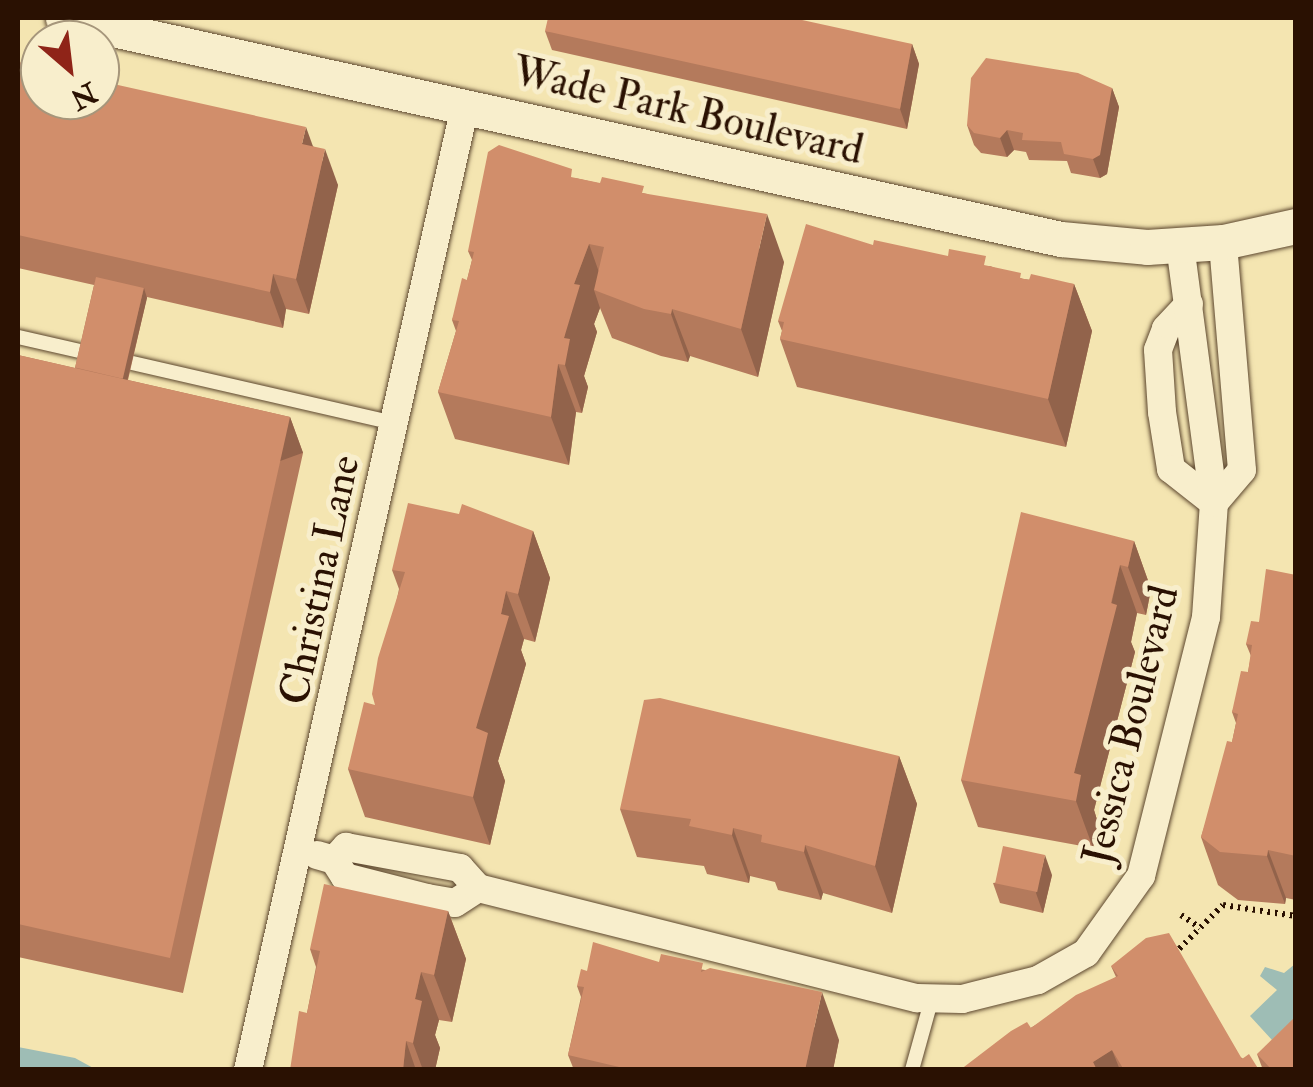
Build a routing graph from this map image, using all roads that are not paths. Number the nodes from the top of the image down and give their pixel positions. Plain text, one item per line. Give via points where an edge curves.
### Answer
1 (63, 18) edge
2 (465, 106) junction
3 (1296, 226) edge
4 (1223, 242) junction
5 (1180, 245) junction
6 (1188, 304) junction
7 (18, 337) edge
8 (84, 352) edge
9 (132, 363) edge
10 (1236, 372) junction
11 (1199, 378) junction
12 (1160, 381) junction
13 (396, 423) junction
14 (1214, 503) junction
15 (301, 852) junction
16 (406, 858) junction
17 (334, 860) junction
18 (478, 888) junction
19 (398, 890) junction
20 (932, 998) junction
21 (248, 1070) edge
22 (912, 1070) edge

1 - 2 street, Wade Park Boulevard
2 - 5 street, Wade Park Boulevard via 1060,239
2 - 13 street, Christina Lane
3 - 4 street, Wade Park Boulevard
4 - 5 street, Wade Park Boulevard
4 - 10 street
5 - 6 street, Jessica Boulevard
6 - 11 street, Jessica Boulevard
6 - 12 street via 1158,350
7 - 8 lane
9 - 13 lane
10 - 11 street
10 - 14 street via 1242,470
11 - 12 street
11 - 14 street, Jessica Boulevard
12 - 14 street via 1171,469
13 - 15 street, Christina Lane
14 - 20 street, Jessica Boulevard via 1206,617 1142,876 1086,953 1038,980 962,999
15 - 17 street, Jessica Boulevard
15 - 21 street, Christina Lane
16 - 17 street, Jessica Boulevard via 346,847
16 - 18 street, Jessica Boulevard via 460,868
16 - 19 street
17 - 19 street, Jessica Boulevard via 345,876
18 - 19 street, Jessica Boulevard via 455,903
18 - 20 street, Jessica Boulevard
20 - 22 lane

